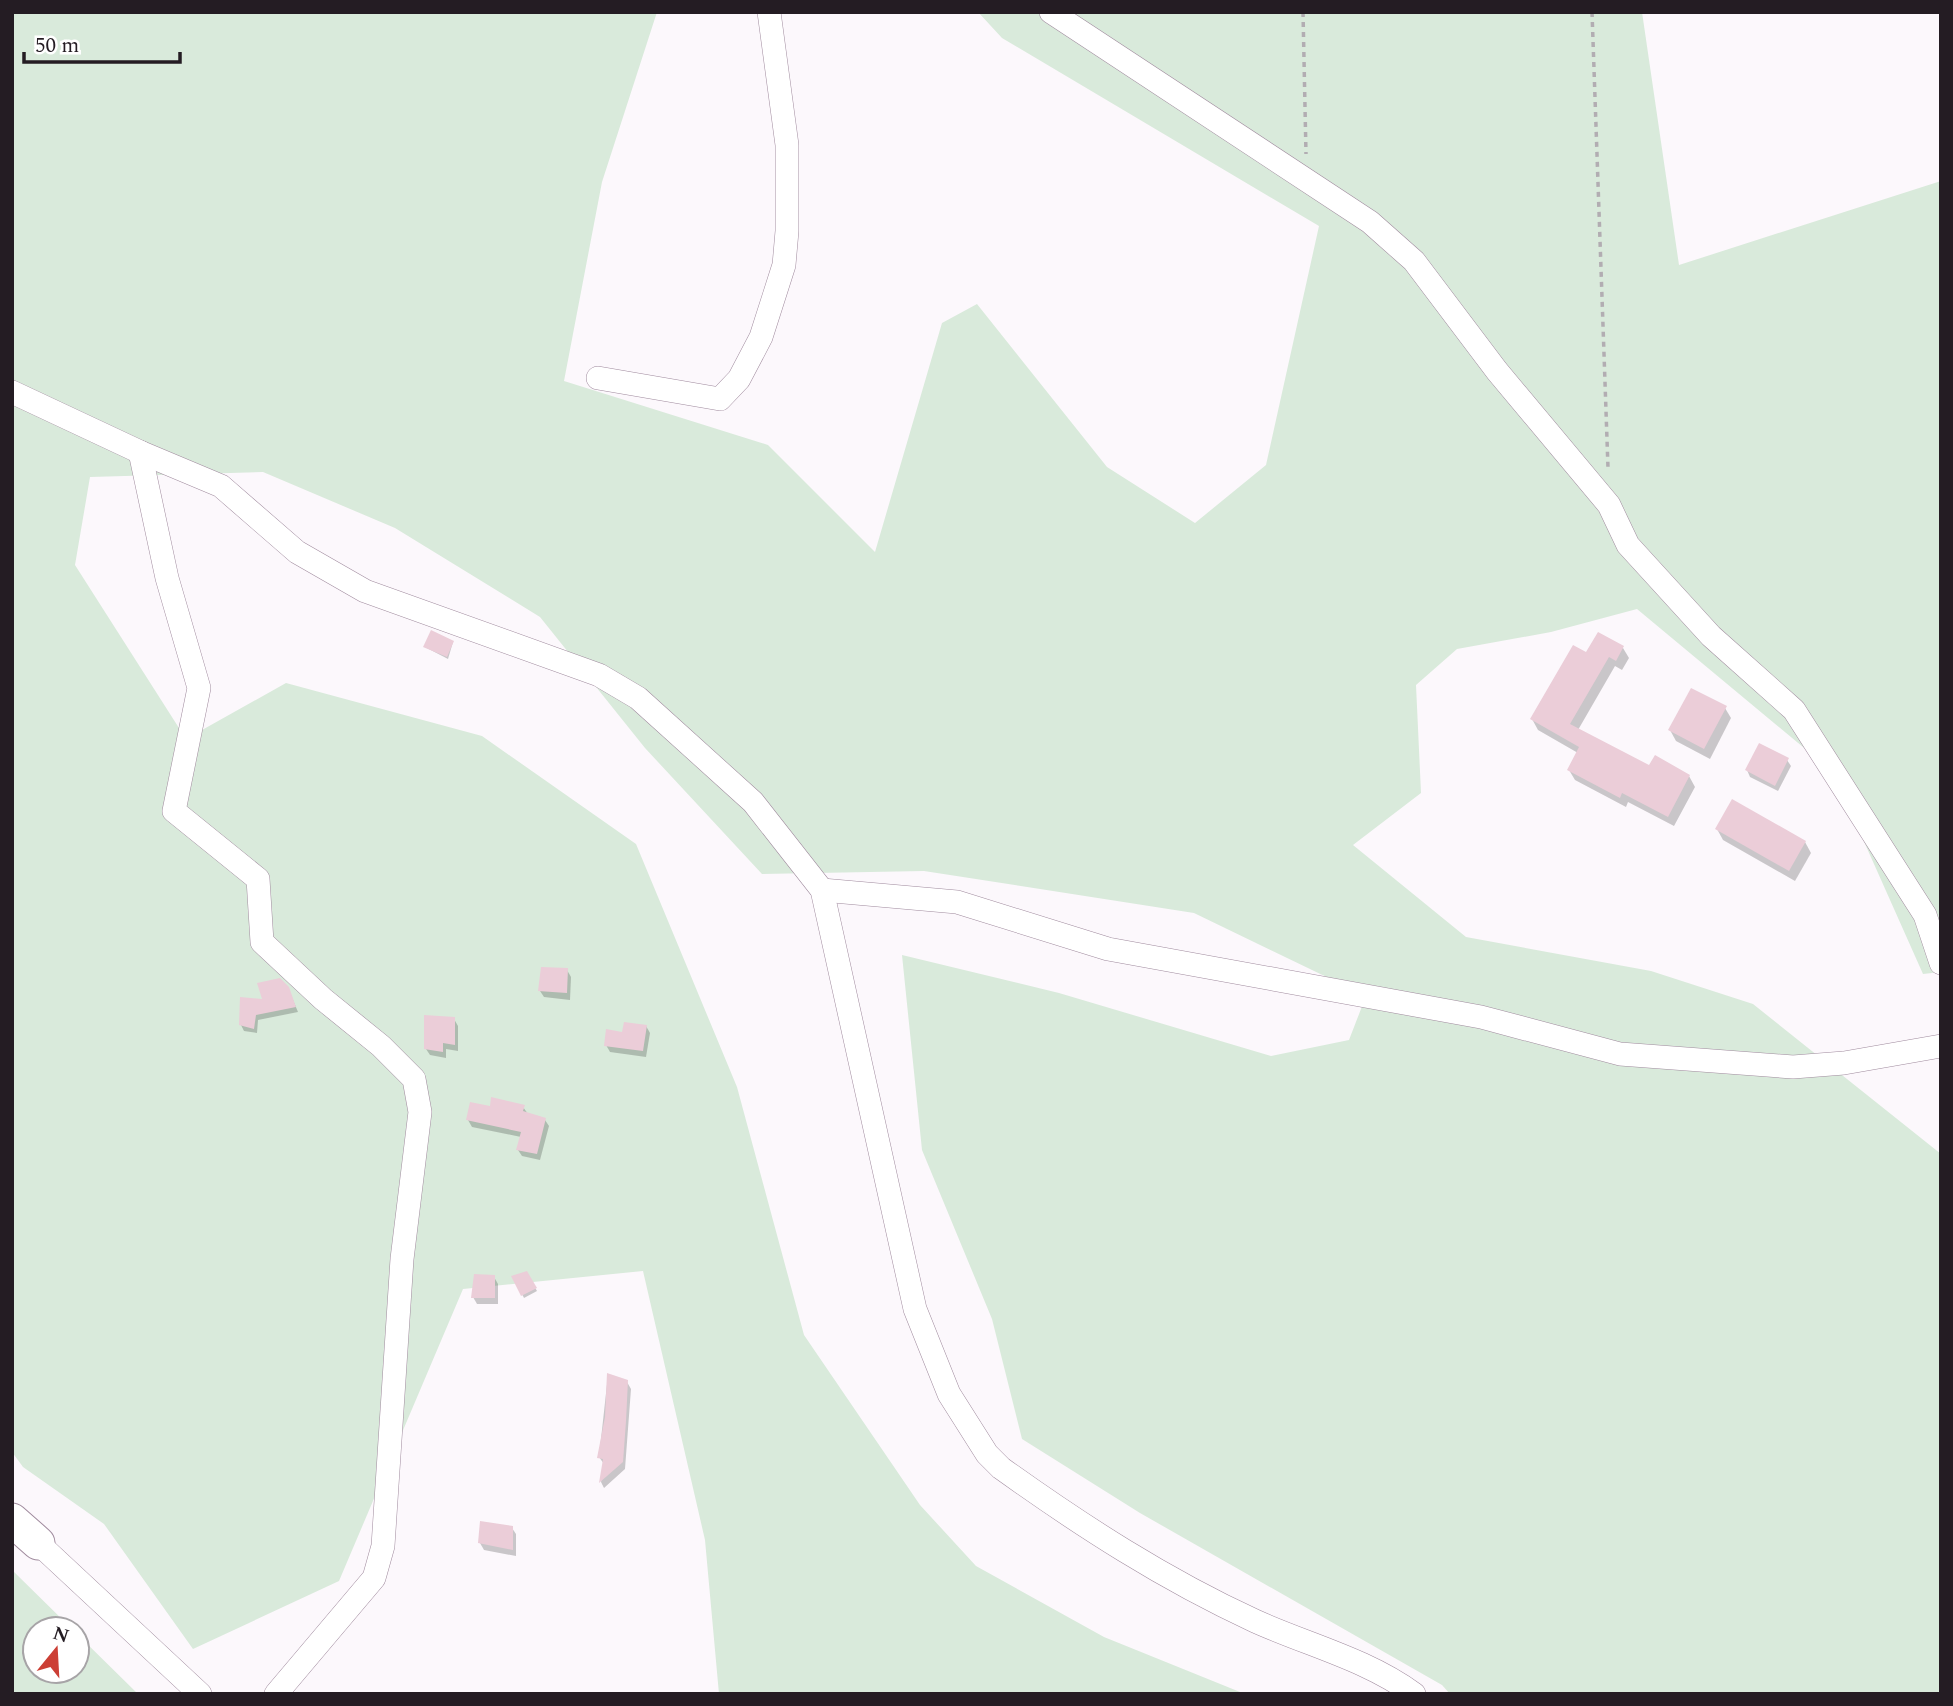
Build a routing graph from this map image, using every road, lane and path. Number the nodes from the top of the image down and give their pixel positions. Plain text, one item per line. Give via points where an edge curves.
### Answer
1 (769, 12) edge
2 (1051, 12) edge
3 (1303, 12) edge
4 (1592, 12) edge
5 (1306, 181) junction
6 (598, 378) dead end
7 (12, 392) edge
8 (141, 452) junction
9 (1609, 505) junction
10 (822, 890) junction
11 (1941, 963) edge
12 (1941, 1046) edge
13 (12, 1520) edge
14 (38, 1543) joint
15 (200, 1694) edge
16 (276, 1694) edge
17 (1413, 1694) edge

1 - 6 street via 787,145 787,231 784,265 761,337 739,379 720,399
2 - 5 street
3 - 5 path
4 - 9 path
5 - 9 street via 1370,222 1414,261 1497,371
7 - 8 street
8 - 10 street via 221,486 297,552 365,591 599,675 638,698 753,802
8 - 16 street via 167,578 199,688 174,811 258,879 262,942 414,1079 419,1112 402,1259 383,1546 374,1578
9 - 11 street via 1628,545 1711,636 1794,710 1925,915
10 - 12 street via 957,902 1108,949 1481,1017 1620,1054 1793,1067
10 - 17 street via 915,1309 949,1394 987,1454 1126,1554 1254,1620 1389,1676
13 - 14 street
14 - 15 street

